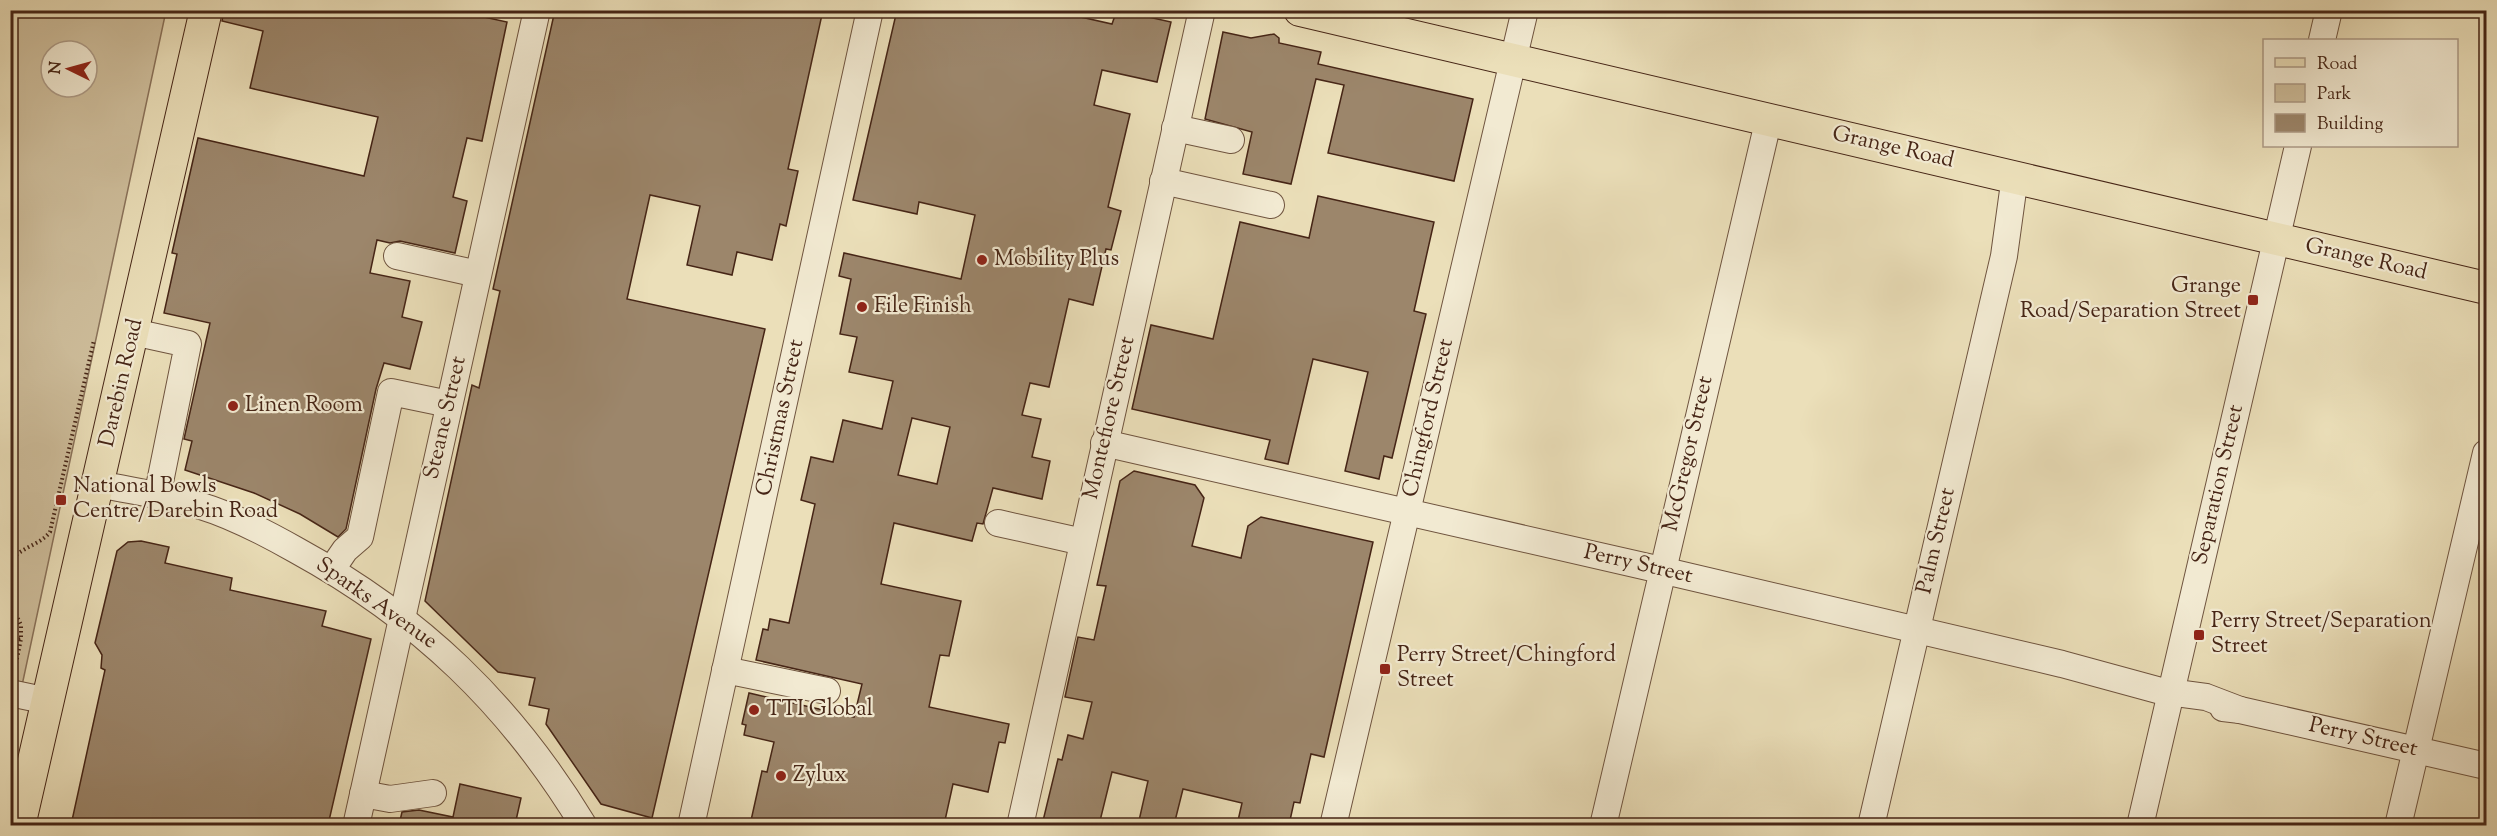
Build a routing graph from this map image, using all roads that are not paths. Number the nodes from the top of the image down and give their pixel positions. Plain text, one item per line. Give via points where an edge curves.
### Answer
1 (206, 10) edge
2 (537, 10) edge
3 (870, 10) edge
4 (1202, 10) edge
5 (1300, 10) edge
6 (1525, 10) edge
7 (2329, 10) edge
8 (2322, 39) edge
9 (1513, 60) junction
10 (1769, 118) junction
11 (1175, 128) junction
12 (1231, 140) dead end
13 (2298, 147) edge
14 (2023, 178) junction
15 (1163, 181) junction
16 (1270, 205) dead end
17 (2277, 239) junction
18 (397, 256) dead end
19 (478, 274) junction
20 (2487, 288) edge
21 (133, 332) junction
22 (449, 404) junction
23 (1104, 443) junction
24 (2487, 453) edge
25 (99, 484) junction
26 (157, 497) junction
27 (1407, 512) junction
28 (998, 524) dead end
29 (1083, 542) junction
30 (332, 569) junction
31 (1661, 570) junction
32 (402, 619) junction
33 (1917, 630) junction
34 (725, 670) junction
35 (827, 691) dead end
36 (10, 693) edge
37 (2170, 693) junction
38 (48, 701) junction
39 (2416, 750) junction
40 (2487, 766) edge
41 (433, 793) dead end
42 (363, 794) junction
43 (19, 825) edge
44 (356, 825) edge
45 (584, 825) edge
46 (692, 825) edge
47 (1020, 825) edge
48 (1333, 825) edge
49 (1603, 825) edge
50 (1871, 825) edge
51 (2140, 825) edge
52 (2398, 825) edge

1 - 21 main road, Darebin Road
2 - 19 street, Steane Street
3 - 34 street, Christmas Street
4 - 11 street, Montefiore Street
5 - 9 main road, Grange Road
6 - 9 street, Chingford Street
7 - 8 street
9 - 10 main road, Grange Road
9 - 27 street, Chingford Street
10 - 14 main road, Grange Road
10 - 31 street, McGregor Street
11 - 12 street
11 - 15 street, Montefiore Street
13 - 17 street, Separation Street
14 - 17 main road, Grange Road
14 - 33 street, Palm Street via 2023,207 2004,256
15 - 16 street
15 - 23 street, Montefiore Street
17 - 20 main road, Grange Road
17 - 37 street, Separation Street
18 - 19 street
19 - 22 street, Steane Street
21 - 25 main road, Darebin Road
21 - 26 street via 188,344
22 - 30 street via 391,392 360,537
22 - 32 street, Steane Street
23 - 27 street, Perry Street
23 - 29 street, Montefiore Street
24 - 39 street
25 - 26 street, Sparks Avenue
25 - 38 main road, Darebin Road
26 - 30 street, Sparks Avenue via 202,506 260,530
27 - 31 street, Perry Street
27 - 48 street, Chingford Street
28 - 29 street
29 - 47 street, Montefiore Street
30 - 32 street, Sparks Avenue
31 - 33 street, Perry Street
31 - 49 street, McGregor Street
32 - 42 street, Steane Street
32 - 45 street, Sparks Avenue via 448,656 506,716 555,778
33 - 37 street, Perry Street
33 - 50 street, Palm Street
34 - 35 street
34 - 46 street, Christmas Street
36 - 38 street
37 - 39 street, Perry Street via 2206,697 2240,710
37 - 51 street, Separation Street
38 - 43 main road, Darebin Road
39 - 40 street, Perry Street
39 - 52 street
41 - 42 street via 390,799
42 - 44 street, Steane Street

